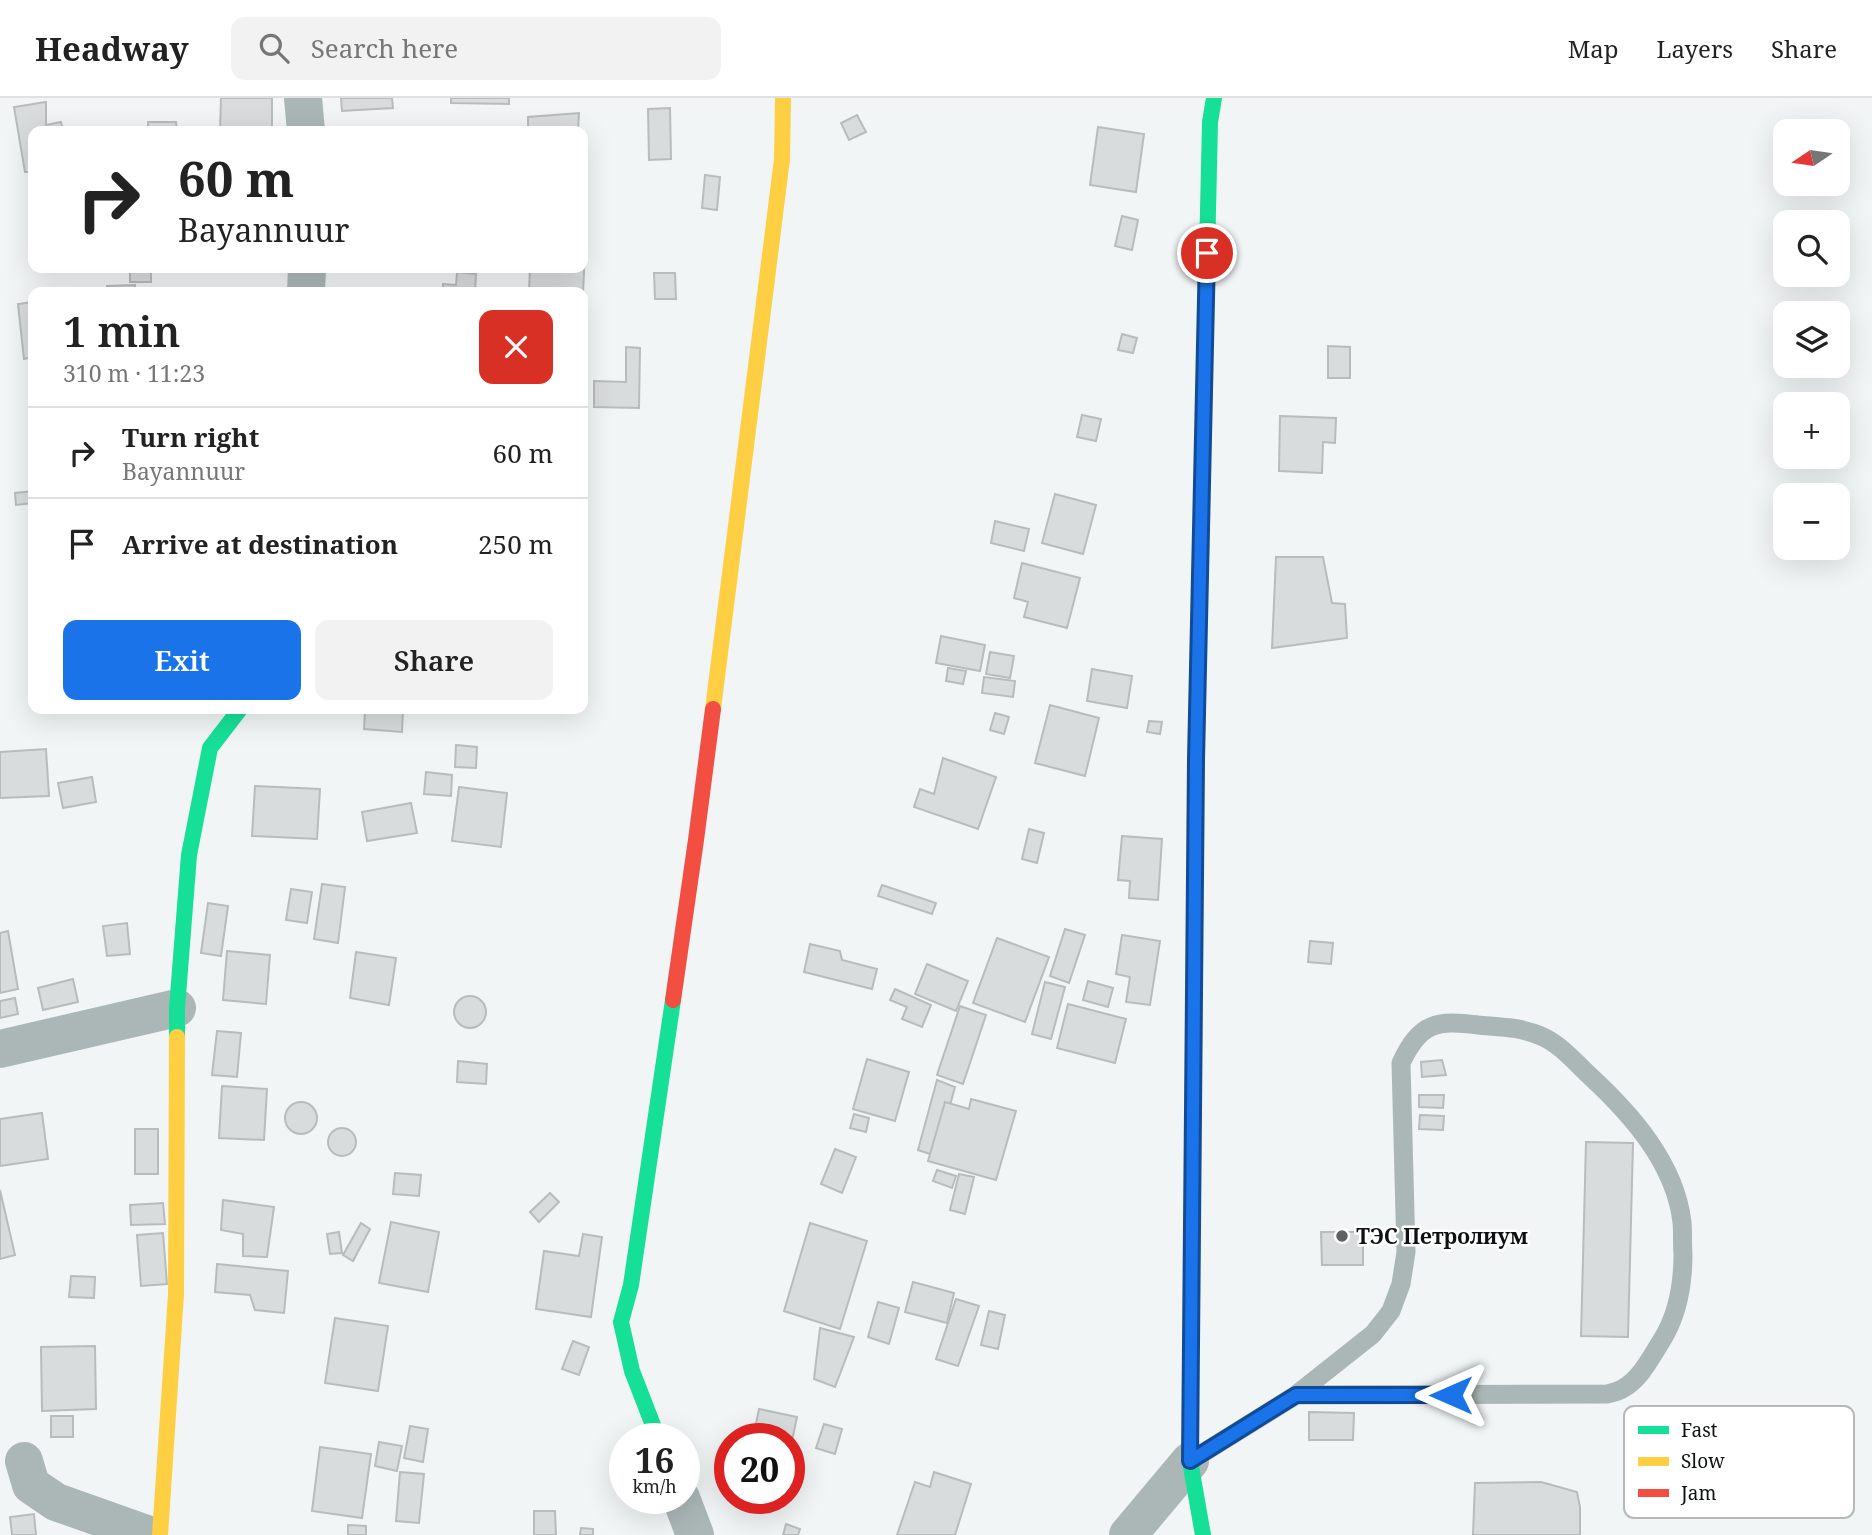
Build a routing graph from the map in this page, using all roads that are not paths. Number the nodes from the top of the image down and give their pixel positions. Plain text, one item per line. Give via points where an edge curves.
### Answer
1 (303, 98) edge
2 (783, 98) edge
3 (1214, 98) edge
4 (306, 126) edge
5 (236, 714) edge
6 (177, 1008) junction
7 (0, 1049) edge
8 (1296, 1395) junction
9 (652, 1423) edge
10 (24, 1461) dead end
11 (1190, 1461) junction
12 (687, 1514) edge
13 (149, 1535) edge
14 (160, 1535) edge
15 (695, 1535) edge
16 (1128, 1535) edge
17 (1203, 1535) edge

1 - 4 street
2 - 9 street via 780,173 696,840 631,1285 621,1322 632,1371
3 - 11 street via 1196,760
5 - 6 street via 210,748 207,761 189,855
6 - 7 street
6 - 14 street via 176,1294
8 - 8 lane via 1607,1394 1623,1389 1646,1365 1666,1335 1681,1287 1682,1221 1677,1199 1646,1136 1616,1100 1556,1045 1527,1030 1449,1021 1431,1025 1408,1049 1401,1063 1406,1252 1401,1284 1391,1311 1373,1334
8 - 11 lane
10 - 13 street via 31,1485 56,1502
11 - 16 street
11 - 17 street
12 - 15 street

